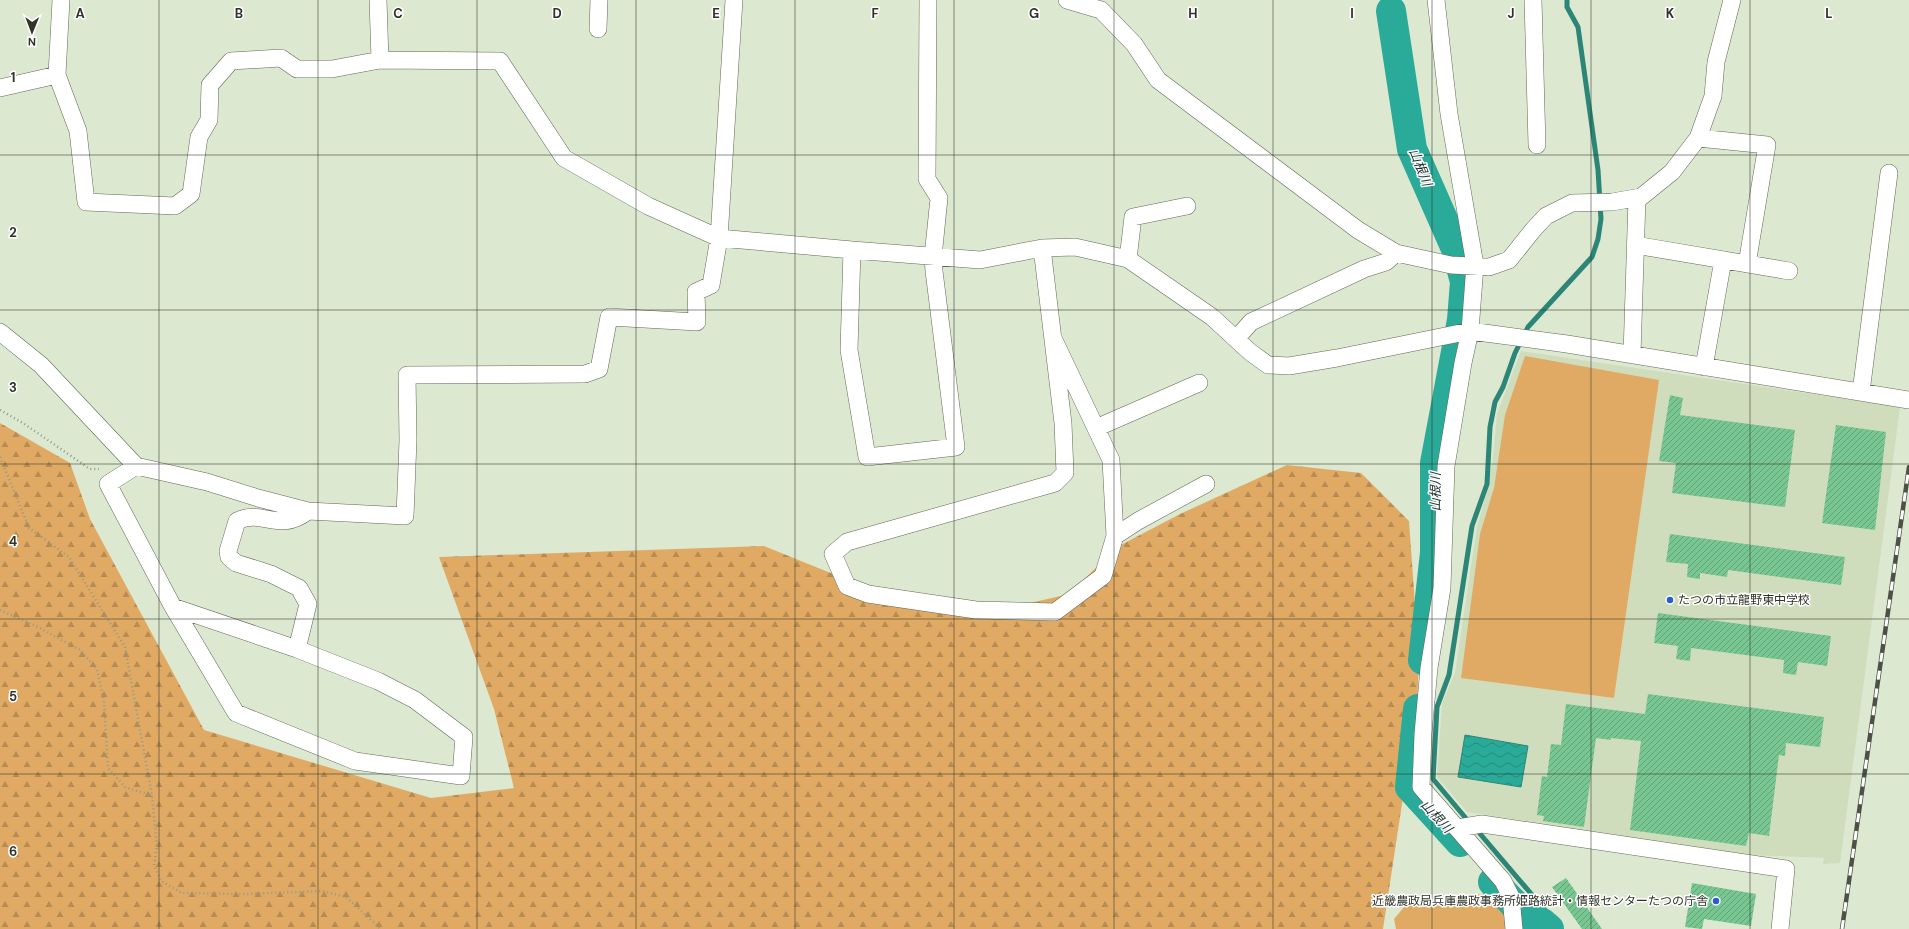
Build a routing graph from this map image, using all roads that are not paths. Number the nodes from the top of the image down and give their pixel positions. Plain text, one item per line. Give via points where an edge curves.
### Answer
1 (61, 0) edge
2 (378, 0) edge
3 (599, 0) edge
4 (734, 0) edge
5 (928, 0) edge
6 (1067, 0) edge
7 (1436, 0) edge
8 (1533, 0) edge
9 (1732, 0) edge
10 (598, 29) dead end
11 (380, 60) junction
12 (57, 75) junction
13 (0, 88) edge
14 (1698, 138) junction
15 (1537, 145) dead end
16 (1889, 173) dead end
17 (1637, 198) junction
18 (1187, 206) dead end
19 (719, 238) junction
20 (1635, 245) junction
21 (1042, 248) junction
22 (852, 250) junction
23 (1396, 253) junction
24 (933, 257) junction
25 (1128, 259) junction
26 (1723, 260) junction
27 (1747, 264) junction
28 (1464, 265) junction
29 (1789, 271) dead end
30 (1470, 331) junction
31 (0, 332) edge
32 (1053, 338) junction
33 (1236, 339) junction
34 (1632, 355) junction
35 (1704, 367) junction
36 (1200, 383) dead end
37 (1861, 392) junction
38 (1909, 400) edge
39 (1096, 428) junction
40 (136, 466) junction
41 (1206, 484) dead end
42 (308, 511) junction
43 (1115, 536) junction
44 (173, 607) junction
45 (297, 650) junction
46 (1458, 828) junction
47 (1514, 929) edge
48 (1780, 929) edge

1 - 12 street
2 - 11 street
3 - 10 street
4 - 19 street
5 - 24 street via 926,180 939,198
6 - 23 street via 1101,10 1134,44 1158,80 1358,230
7 - 28 street
8 - 15 street
9 - 14 street via 1716,62 1713,96
11 - 12 street via 332,69 297,69 280,58 231,61 210,85 209,120 199,137 191,194 175,206 86,202 78,131
11 - 19 street via 500,61 564,158 648,206
12 - 13 street
14 - 17 street via 1672,172
14 - 27 street via 1768,145
16 - 37 street
17 - 20 street
17 - 28 street via 1612,202 1572,203 1546,216 1509,260 1489,267
18 - 25 street via 1133,216
19 - 22 street
19 - 42 street via 711,285 696,292 697,322 609,317 599,369 585,374 407,375 405,516
20 - 26 street
20 - 34 street
21 - 24 street via 980,260
21 - 25 street via 1075,247
21 - 32 street
22 - 24 street
22 - 24 street via 849,350 867,457 956,447
23 - 28 street
23 - 33 street via 1386,262 1364,269 1252,322
25 - 33 street via 1212,317
26 - 27 street
26 - 35 street
27 - 29 street
28 - 30 street
30 - 33 street via 1289,366 1268,365
30 - 34 street
30 - 46 street via 1446,466 1442,588 1429,668 1421,787
31 - 40 street via 41,366
32 - 39 street
32 - 43 street via 1063,424 1064,473 1055,483 847,542 833,554 847,586 868,594 976,610 1055,612 1103,576
34 - 35 street
35 - 37 street
36 - 39 street
37 - 38 street
39 - 43 street via 1111,460
40 - 42 street via 207,482
40 - 44 street via 108,484
41 - 43 street
42 - 45 street via 297,519 281,522 246,516 237,521 228,550 229,557 236,563 271,574 299,588 308,604
44 - 45 street
44 - 45 street via 236,713 355,761 461,776 464,737 415,700 378,681
46 - 47 street via 1503,881 1511,897
46 - 48 street via 1482,824 1786,869

